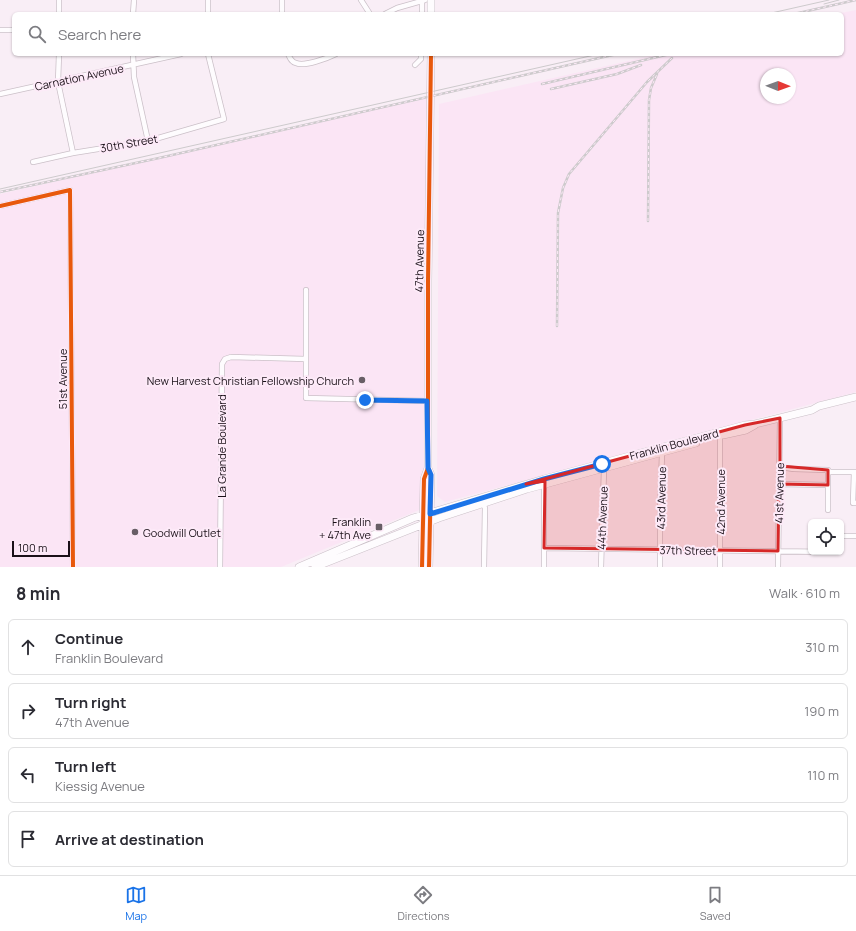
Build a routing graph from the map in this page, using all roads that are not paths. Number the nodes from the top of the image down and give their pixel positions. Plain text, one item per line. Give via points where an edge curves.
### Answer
1 (59, 0) edge
2 (134, 0) edge
3 (208, 0) edge
4 (282, 0) edge
5 (361, 0) edge
6 (424, 0) edge
7 (431, 0) edge
8 (59, 12) edge
9 (133, 12) edge
10 (208, 12) edge
11 (282, 12) edge
12 (369, 12) edge
13 (389, 12) edge
14 (422, 12) edge
15 (431, 12) edge
16 (0, 30) edge
17 (12, 30) edge
18 (59, 56) edge
19 (133, 56) edge
20 (172, 56) edge
21 (208, 56) edge
22 (289, 56) edge
23 (331, 56) edge
24 (421, 56) edge
25 (431, 56) edge
26 (133, 65) junction
27 (415, 65) dead end
28 (58, 82) junction
29 (0, 94) edge
30 (148, 141) junction
31 (73, 153) junction
32 (33, 162) dead end
33 (0, 206) edge
34 (306, 290) dead end
35 (306, 359) junction
36 (856, 397) edge
37 (427, 401) junction
38 (856, 401) edge
39 (816, 409) junction
40 (780, 418) junction
41 (755, 424) junction
42 (720, 436) junction
43 (662, 453) junction
44 (780, 467) junction
45 (428, 468) junction
46 (604, 469) junction
47 (828, 470) junction
48 (855, 472) edge
49 (567, 478) junction
50 (526, 484) junction
51 (779, 484) junction
52 (544, 485) junction
53 (828, 485) junction
54 (496, 500) junction
55 (856, 503) edge
56 (483, 504) junction
57 (828, 510) dead end
58 (422, 516) junction
59 (430, 518) junction
60 (422, 524) junction
61 (844, 536) edge
62 (856, 536) edge
63 (544, 548) junction
64 (601, 549) junction
65 (660, 550) junction
66 (720, 551) junction
67 (778, 551) junction
68 (808, 552) edge
69 (73, 567) edge
70 (220, 567) edge
71 (299, 567) edge
72 (316, 567) edge
73 (422, 567) edge
74 (429, 567) edge
75 (484, 567) edge
76 (544, 567) edge
77 (601, 567) edge
78 (660, 567) edge
79 (720, 567) edge
80 (778, 567) edge

1 - 8 street
2 - 9 street
3 - 10 street
4 - 11 street
5 - 12 street
6 - 13 street
6 - 14 street
7 - 15 main road
16 - 17 street
18 - 28 street
19 - 26 street
20 - 26 street, Carnation Avenue
21 - 30 street, 30th Street via 224,120
22 - 23 street via 295,63 302,64
24 - 27 street
25 - 37 main road, 47th Avenue
26 - 28 street, Carnation Avenue
26 - 30 street
28 - 29 street, Carnation Avenue
28 - 31 street
30 - 31 street, 30th Street
31 - 32 street, 30th Street
33 - 69 street, 51st Avenue via 70,190
34 - 35 street
35 - 37 street via 306,398
35 - 70 street, La Grande Boulevard via 231,357 225,359 222,364
36 - 39 main road, Franklin Boulevard via 819,406
37 - 45 main road, 47th Avenue
38 - 39 main road, Franklin Boulevard
39 - 40 main road, Franklin Boulevard
40 - 41 main road, Franklin Boulevard
40 - 44 street, 41st Avenue
41 - 42 main road, Franklin Boulevard via 746,430
41 - 50 main road, Franklin Boulevard via 745,424
42 - 43 main road, Franklin Boulevard
42 - 66 street, 42nd Avenue
43 - 46 main road, Franklin Boulevard
43 - 65 street, 43rd Avenue
44 - 47 street
44 - 51 street, 41st Avenue
45 - 58 main road, 47th Avenue via 424,479
45 - 59 main road, 47th Avenue via 431,475
46 - 49 main road, Franklin Boulevard
46 - 64 street, 44th Avenue
47 - 48 street
47 - 53 street
48 - 55 street via 853,503
49 - 50 main road
49 - 52 main road, Franklin Boulevard
50 - 54 main road
50 - 59 main road, Franklin Boulevard
51 - 53 street
51 - 67 street, 41st Avenue
52 - 54 main road, Franklin Boulevard
52 - 63 street
53 - 57 street
54 - 56 main road, Franklin Boulevard
56 - 59 main road, Franklin Boulevard
56 - 75 street
58 - 59 main road, Franklin Boulevard
58 - 60 main road, 47th Avenue
58 - 71 main road, Franklin Boulevard
59 - 60 main road, Franklin Boulevard
59 - 74 main road, 47th Avenue
60 - 72 main road, Franklin Boulevard
60 - 73 main road, 47th Avenue
61 - 62 street
63 - 64 street, 37th Street
63 - 76 street
64 - 65 street, 37th Street
64 - 77 street, 44th Avenue
65 - 66 street, 37th Street
65 - 78 street, 43rd Avenue
66 - 67 street, 37th Street
66 - 79 street, 42nd Avenue
67 - 68 street, 37th Street
67 - 80 street, 41st Avenue

